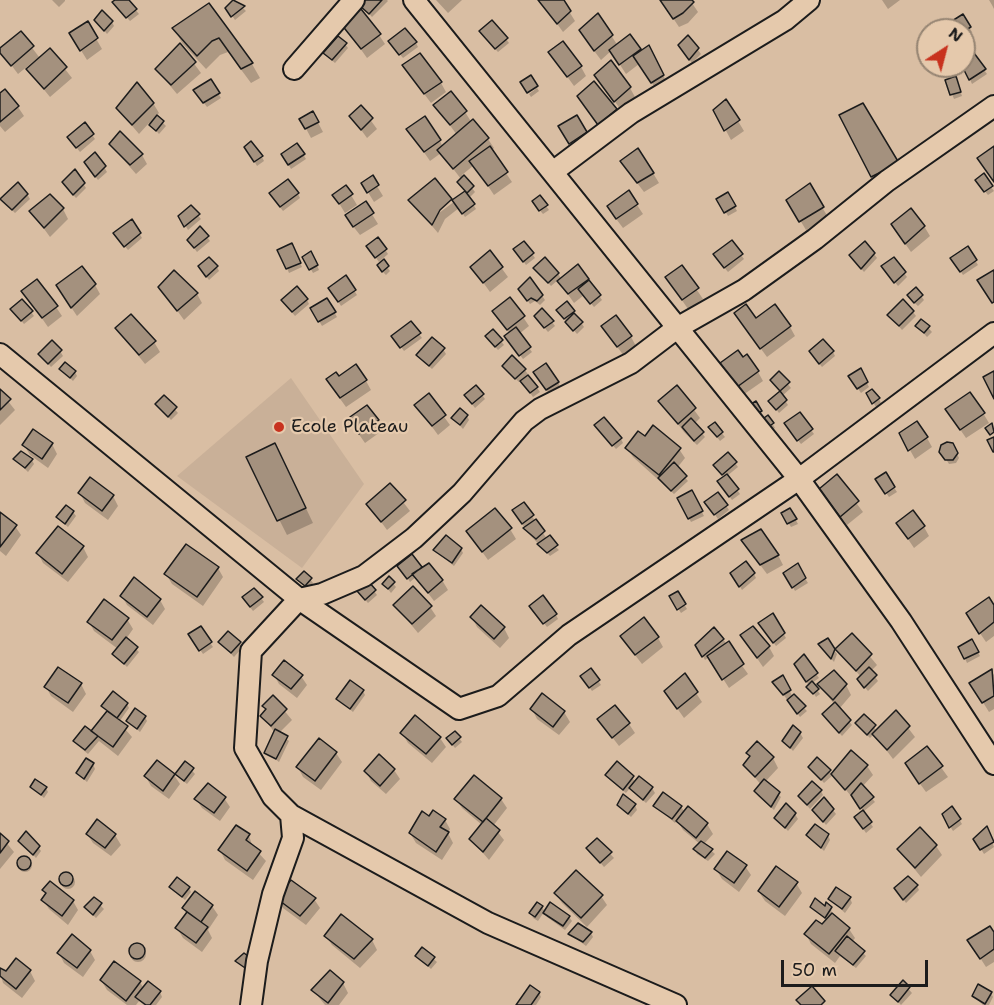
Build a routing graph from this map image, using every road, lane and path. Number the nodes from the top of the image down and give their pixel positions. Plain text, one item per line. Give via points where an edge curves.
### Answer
1 (354, 0) edge
2 (414, 0) edge
3 (808, 0) edge
4 (294, 69) dead end
5 (994, 106) edge
6 (554, 171) junction
7 (677, 328) junction
8 (994, 333) edge
9 (0, 354) edge
10 (799, 479) junction
11 (299, 599) junction
12 (994, 764) edge
13 (291, 815) junction
14 (251, 1005) edge
15 (676, 1005) edge

1 - 4 street
2 - 6 street
3 - 6 street via 785,20 631,113
5 - 7 street via 887,181 744,290
6 - 7 street
7 - 10 street
7 - 11 street via 632,363 559,398 524,421 462,494 364,576
8 - 10 street
9 - 11 street
10 - 11 street via 569,635 498,696 459,709
10 - 12 street via 901,621
11 - 13 street via 251,651 245,748 273,797
13 - 14 street via 293,838 273,894
13 - 15 street via 488,923

